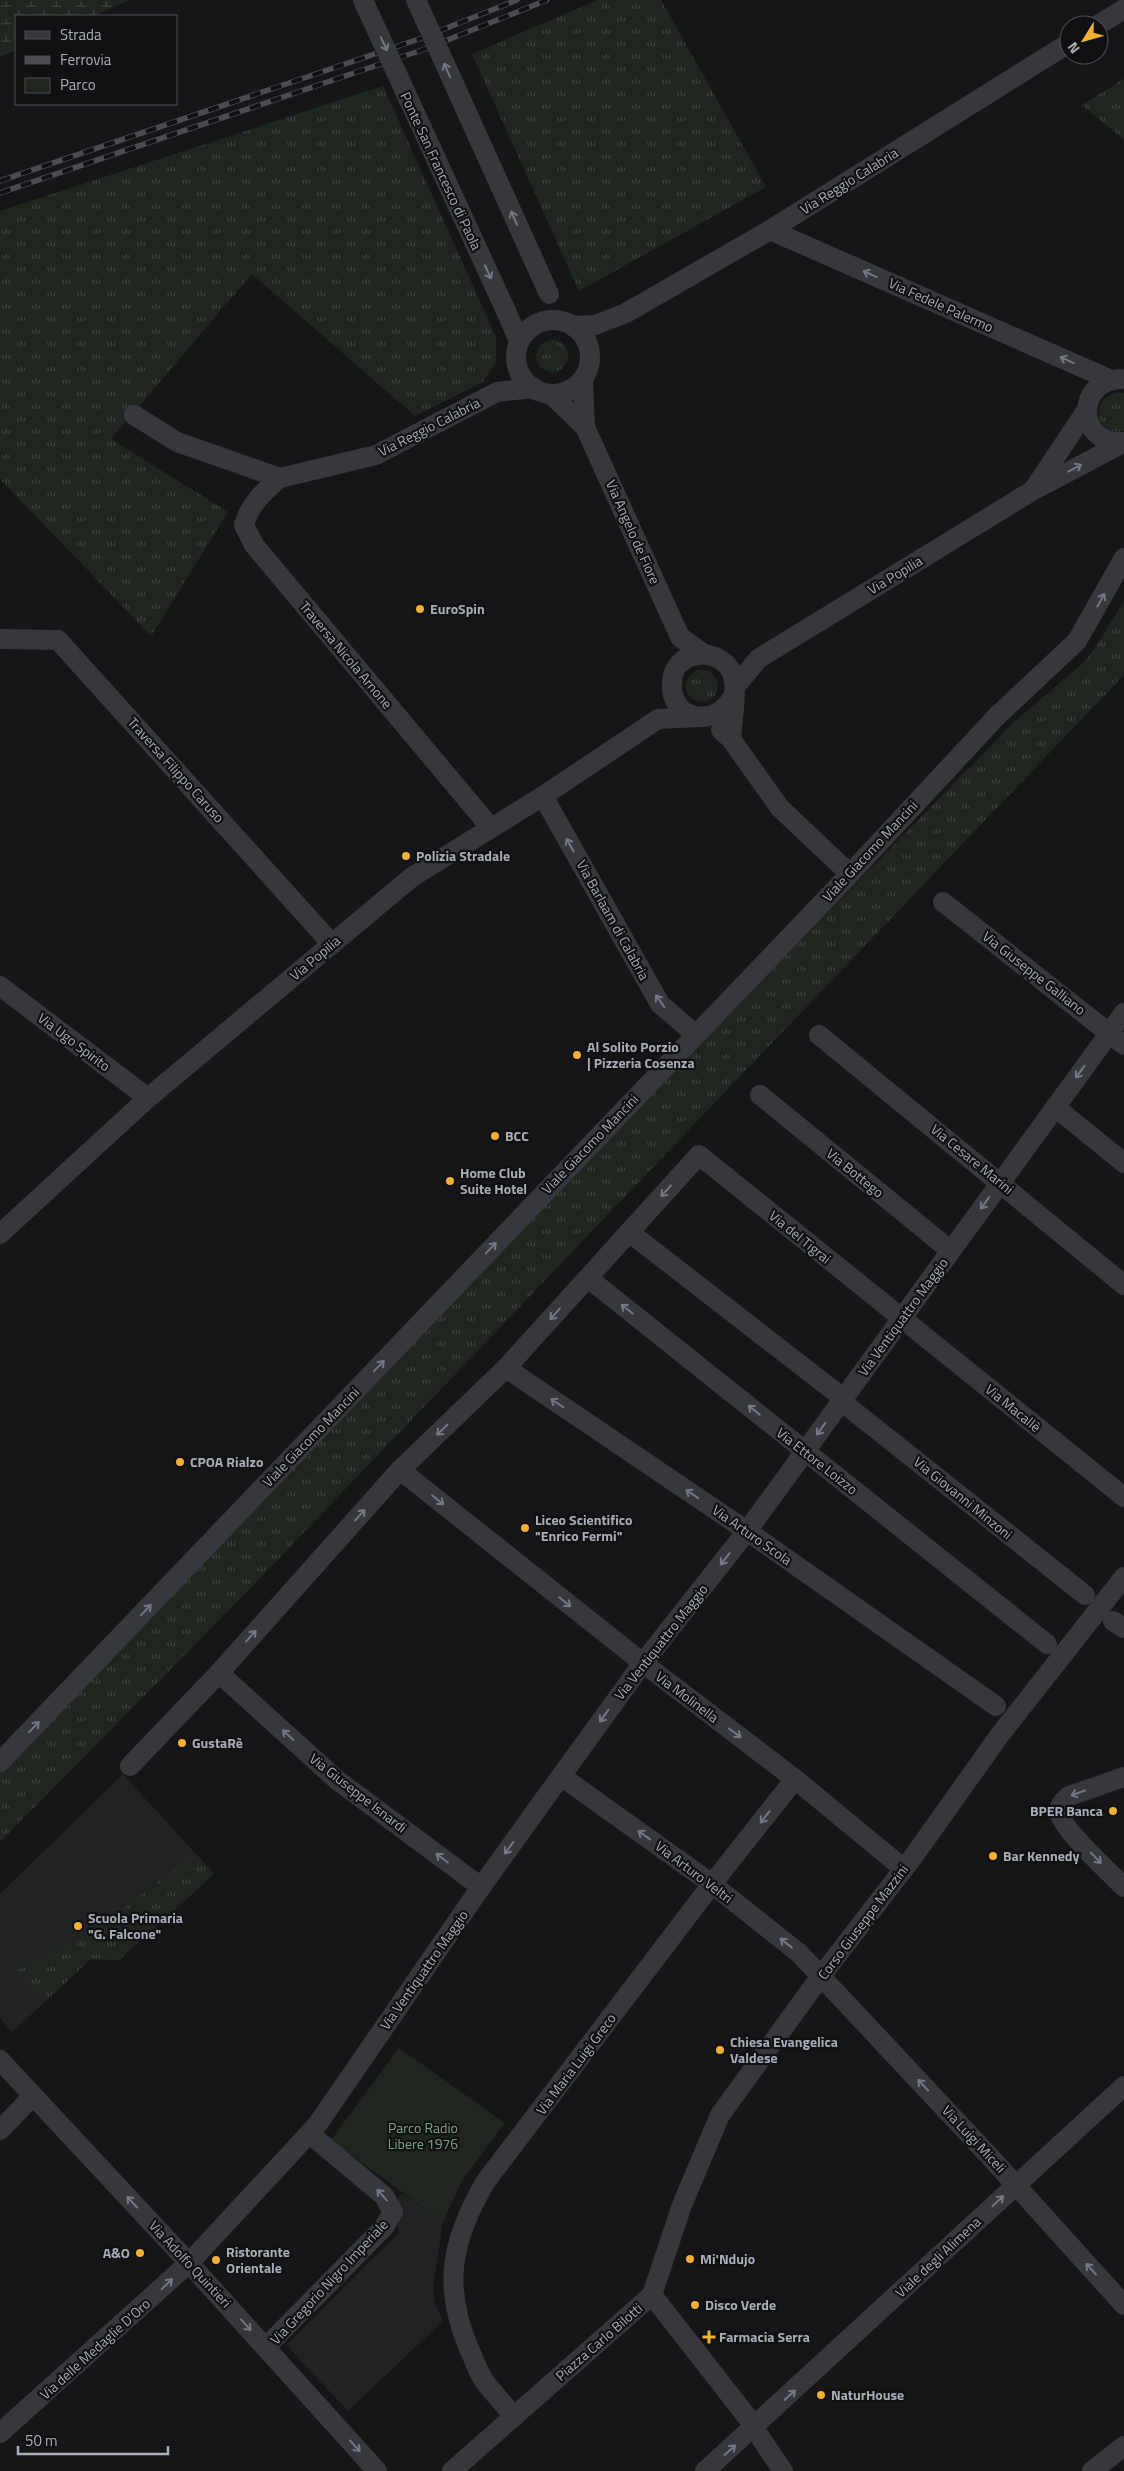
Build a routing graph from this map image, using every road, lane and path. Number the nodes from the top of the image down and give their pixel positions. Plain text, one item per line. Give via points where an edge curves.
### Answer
1 (363, 0) edge
2 (416, 0) edge
3 (1124, 9) edge
4 (1109, 18) edge
5 (1059, 49) edge
6 (770, 230) junction
7 (626, 313) junction
8 (567, 323) junction
9 (520, 341) junction
10 (590, 358) junction
11 (516, 362) junction
12 (583, 378) junction
13 (1118, 380) edge
14 (542, 391) junction
15 (497, 392) junction
16 (1086, 411) junction
17 (134, 416) dead end
18 (585, 427) junction
19 (1123, 443) edge
20 (280, 478) junction
21 (1032, 491) junction
22 (1124, 558) edge
23 (680, 637) junction
24 (0, 639) edge
25 (712, 656) junction
26 (758, 659) junction
27 (674, 674) junction
28 (734, 690) junction
29 (703, 717) junction
30 (658, 719) junction
31 (732, 738) junction
32 (543, 796) junction
33 (492, 828) junction
34 (850, 874) junction
35 (943, 902) dead end
36 (332, 944) junction
37 (0, 986) edge
38 (1124, 1013) edge
39 (695, 1034) junction
40 (819, 1036) dead end
41 (1117, 1039) edge
42 (760, 1095) dead end
43 (148, 1098) junction
44 (1055, 1107) junction
45 (1124, 1163) edge
46 (1000, 1182) junction
47 (629, 1232) junction
48 (0, 1234) edge
49 (951, 1251) junction
50 (588, 1278) junction
51 (1124, 1284) edge
52 (902, 1319) junction
53 (506, 1368) junction
54 (842, 1400) junction
55 (805, 1451) junction
56 (400, 1470) junction
57 (1124, 1498) edge
58 (747, 1531) junction
59 (1124, 1577) edge
60 (1085, 1595) dead end
61 (1047, 1644) dead end
62 (642, 1664) junction
63 (219, 1673) junction
64 (996, 1706) dead end
65 (0, 1762) edge
66 (130, 1766) dead end
67 (561, 1776) junction
68 (1124, 1777) edge
69 (796, 1779) junction
70 (904, 1869) junction
71 (712, 1884) junction
72 (481, 1887) junction
73 (1124, 1887) edge
74 (822, 1976) junction
75 (0, 2060) edge
76 (1124, 2086) edge
77 (34, 2096) junction
78 (0, 2130) edge
79 (310, 2134) junction
80 (1015, 2184) junction
81 (189, 2263) junction
82 (652, 2296) junction
83 (1124, 2305) edge
84 (266, 2347) junction
85 (514, 2417) junction
86 (751, 2423) junction
87 (0, 2433) edge
88 (1124, 2446) edge
89 (377, 2471) edge
90 (452, 2471) edge
91 (705, 2471) edge
92 (783, 2471) edge
93 (1092, 2471) edge

1 -> 9 street, Ponte San Francesco di Paola, bridge
8 -> 2 street, bridge via 549,294
3 - 4 street
5 - 6 street, Via Reggio Calabria
6 - 7 street, Via Reggio Calabria
13 -> 6 street, Via Fedele Palermo
7 - 8 street, Via Reggio Calabria via 595,325
7 - 10 street, Via Reggio Calabria via 601,339
8 - 9 street, Via Reggio Calabria via 551,320 532,326
8 - 10 street via 582,335
9 - 11 street, Via Reggio Calabria
10 - 12 street, Via Reggio Calabria
11 - 14 street via 526,382
11 - 15 street, Via Reggio Calabria
12 - 14 street, Via Reggio Calabria via 563,392
12 - 18 street, Via Angelo de Fiore
13 - 16 street, Via Popilia via 1094,391
14 - 15 street, Via Reggio Calabria
14 - 18 street, Via Angelo de Fiore
15 - 20 street, Via Reggio Calabria via 376,455
16 - 19 street via 1087,420 1097,435 1114,443
16 - 21 street, Via Popilia
17 - 20 street via 177,442
18 - 23 street, Via Angelo de Fiore
21 -> 19 street, Via Popilia
20 - 33 street, Traversa Nicola Arnone via 262,492 246,515 244,525 254,545
21 - 26 street, Via Popilia
34 -> 22 street, Viale Giacomo Mancini via 997,716 1077,641
23 - 25 street
23 - 27 street
24 - 36 street, Traversa Filippo Caruso via 58,640
25 - 26 street
25 - 27 street via 687,658
25 - 28 street via 731,671
26 - 28 street, Via Popilia
27 - 29 street via 673,696 677,704 691,715
27 - 30 street
28 - 29 street via 724,710
28 - 31 street
29 - 30 street
29 - 31 street
30 - 32 street, Via Popilia
31 - 34 street via 780,808
32 - 33 street, Via Popilia
39 -> 32 street, Via Barlaam di Calabria via 660,1004
33 - 36 street, Via Popilia via 412,878
34 - 39 street, Viale Giacomo Mancini
35 - 41 street, Via Giuseppe Galliano
36 - 43 street, Via Popilia
37 - 43 street, Via Ugo Spirito
38 - 41 street, Via Ventiquattro Maggio
65 -> 39 street, Viale Giacomo Mancini
40 - 46 street, Via Cesare Marini
41 -> 44 street, Via Ventiquattro Maggio
42 - 49 street, Via Bottego
43 - 48 street, Via Popilia
44 - 45 street
44 - 46 street, Via Ventiquattro Maggio
46 -> 49 street, Via Ventiquattro Maggio
46 - 51 street, Via Cesare Marini
47 - 50 street
52 -> 47 street, Via del Tigrai via 699,1155
47 - 54 street, Via Giovanni Minzoni
49 - 52 street, Via Ventiquattro Maggio
50 -> 53 street
55 -> 50 street, Via Ettore Loizzo
52 - 54 street, Via Ventiquattro Maggio
52 - 57 street, Via Macallè
53 -> 56 street
58 -> 53 street, Via Arturo Scola
54 -> 55 street, Via Ventiquattro Maggio
54 - 60 street, Via Giovanni Minzoni
55 - 58 street, Via Ventiquattro Maggio
55 - 61 street, Via Ettore Loizzo
56 -> 62 street, Via Molinella
63 -> 56 street
58 -> 62 street, Via Ventiquattro Maggio
58 - 64 street, Via Arturo Scola
59 - 70 street, Corso Giuseppe Mazzini via 999,1736
62 -> 67 street, Via Ventiquattro Maggio
62 -> 69 street, Via Molinella
63 - 66 street
72 -> 63 street, Via Giuseppe Isnardi via 337,1780
71 -> 67 street, Via Arturo Veltri
67 -> 72 street, Via Ventiquattro Maggio
68 -> 73 street via 1069,1796 1058,1809 1068,1829
69 - 70 street, Via Molinella
69 -> 71 street, Via Maria Luigi Greco
70 - 74 street, Corso Giuseppe Mazzini
74 -> 71 street, Via Arturo Veltri via 799,1953
71 - 85 street, Via Maria Luigi Greco via 492,2174 470,2208 458,2237 452,2284 459,2325 483,2380
72 - 79 street, Via Ventiquattro Maggio
80 -> 74 street, Via Luigi Miceli
74 - 82 street, Corso Giuseppe Mazzini via 720,2115 682,2205
75 - 77 street, Via Adolfo Quintieri
76 - 80 street, Viale degli Alimena
77 - 78 street
81 -> 77 street, Via Adolfo Quintieri
79 - 81 street, Via Ventiquattro Maggio
84 -> 79 street, Via Gregorio Nigro Imperiale via 384,2227 393,2212 384,2196
83 -> 80 street, Via Luigi Miceli
86 -> 80 street, Viale degli Alimena
81 -> 84 street, Via Adolfo Quintieri
87 -> 81 street, Via delle Medaglie D'Oro
82 - 85 street, Piazza Carlo Bilotti
82 - 86 street, Piazza Carlo Bilotti
84 -> 89 street, Via Adolfo Quintieri
85 - 90 street, Piazza Carlo Bilotti
91 -> 86 street, Viale degli Alimena
86 - 92 street, Piazza Carlo Bilotti
88 - 93 street

